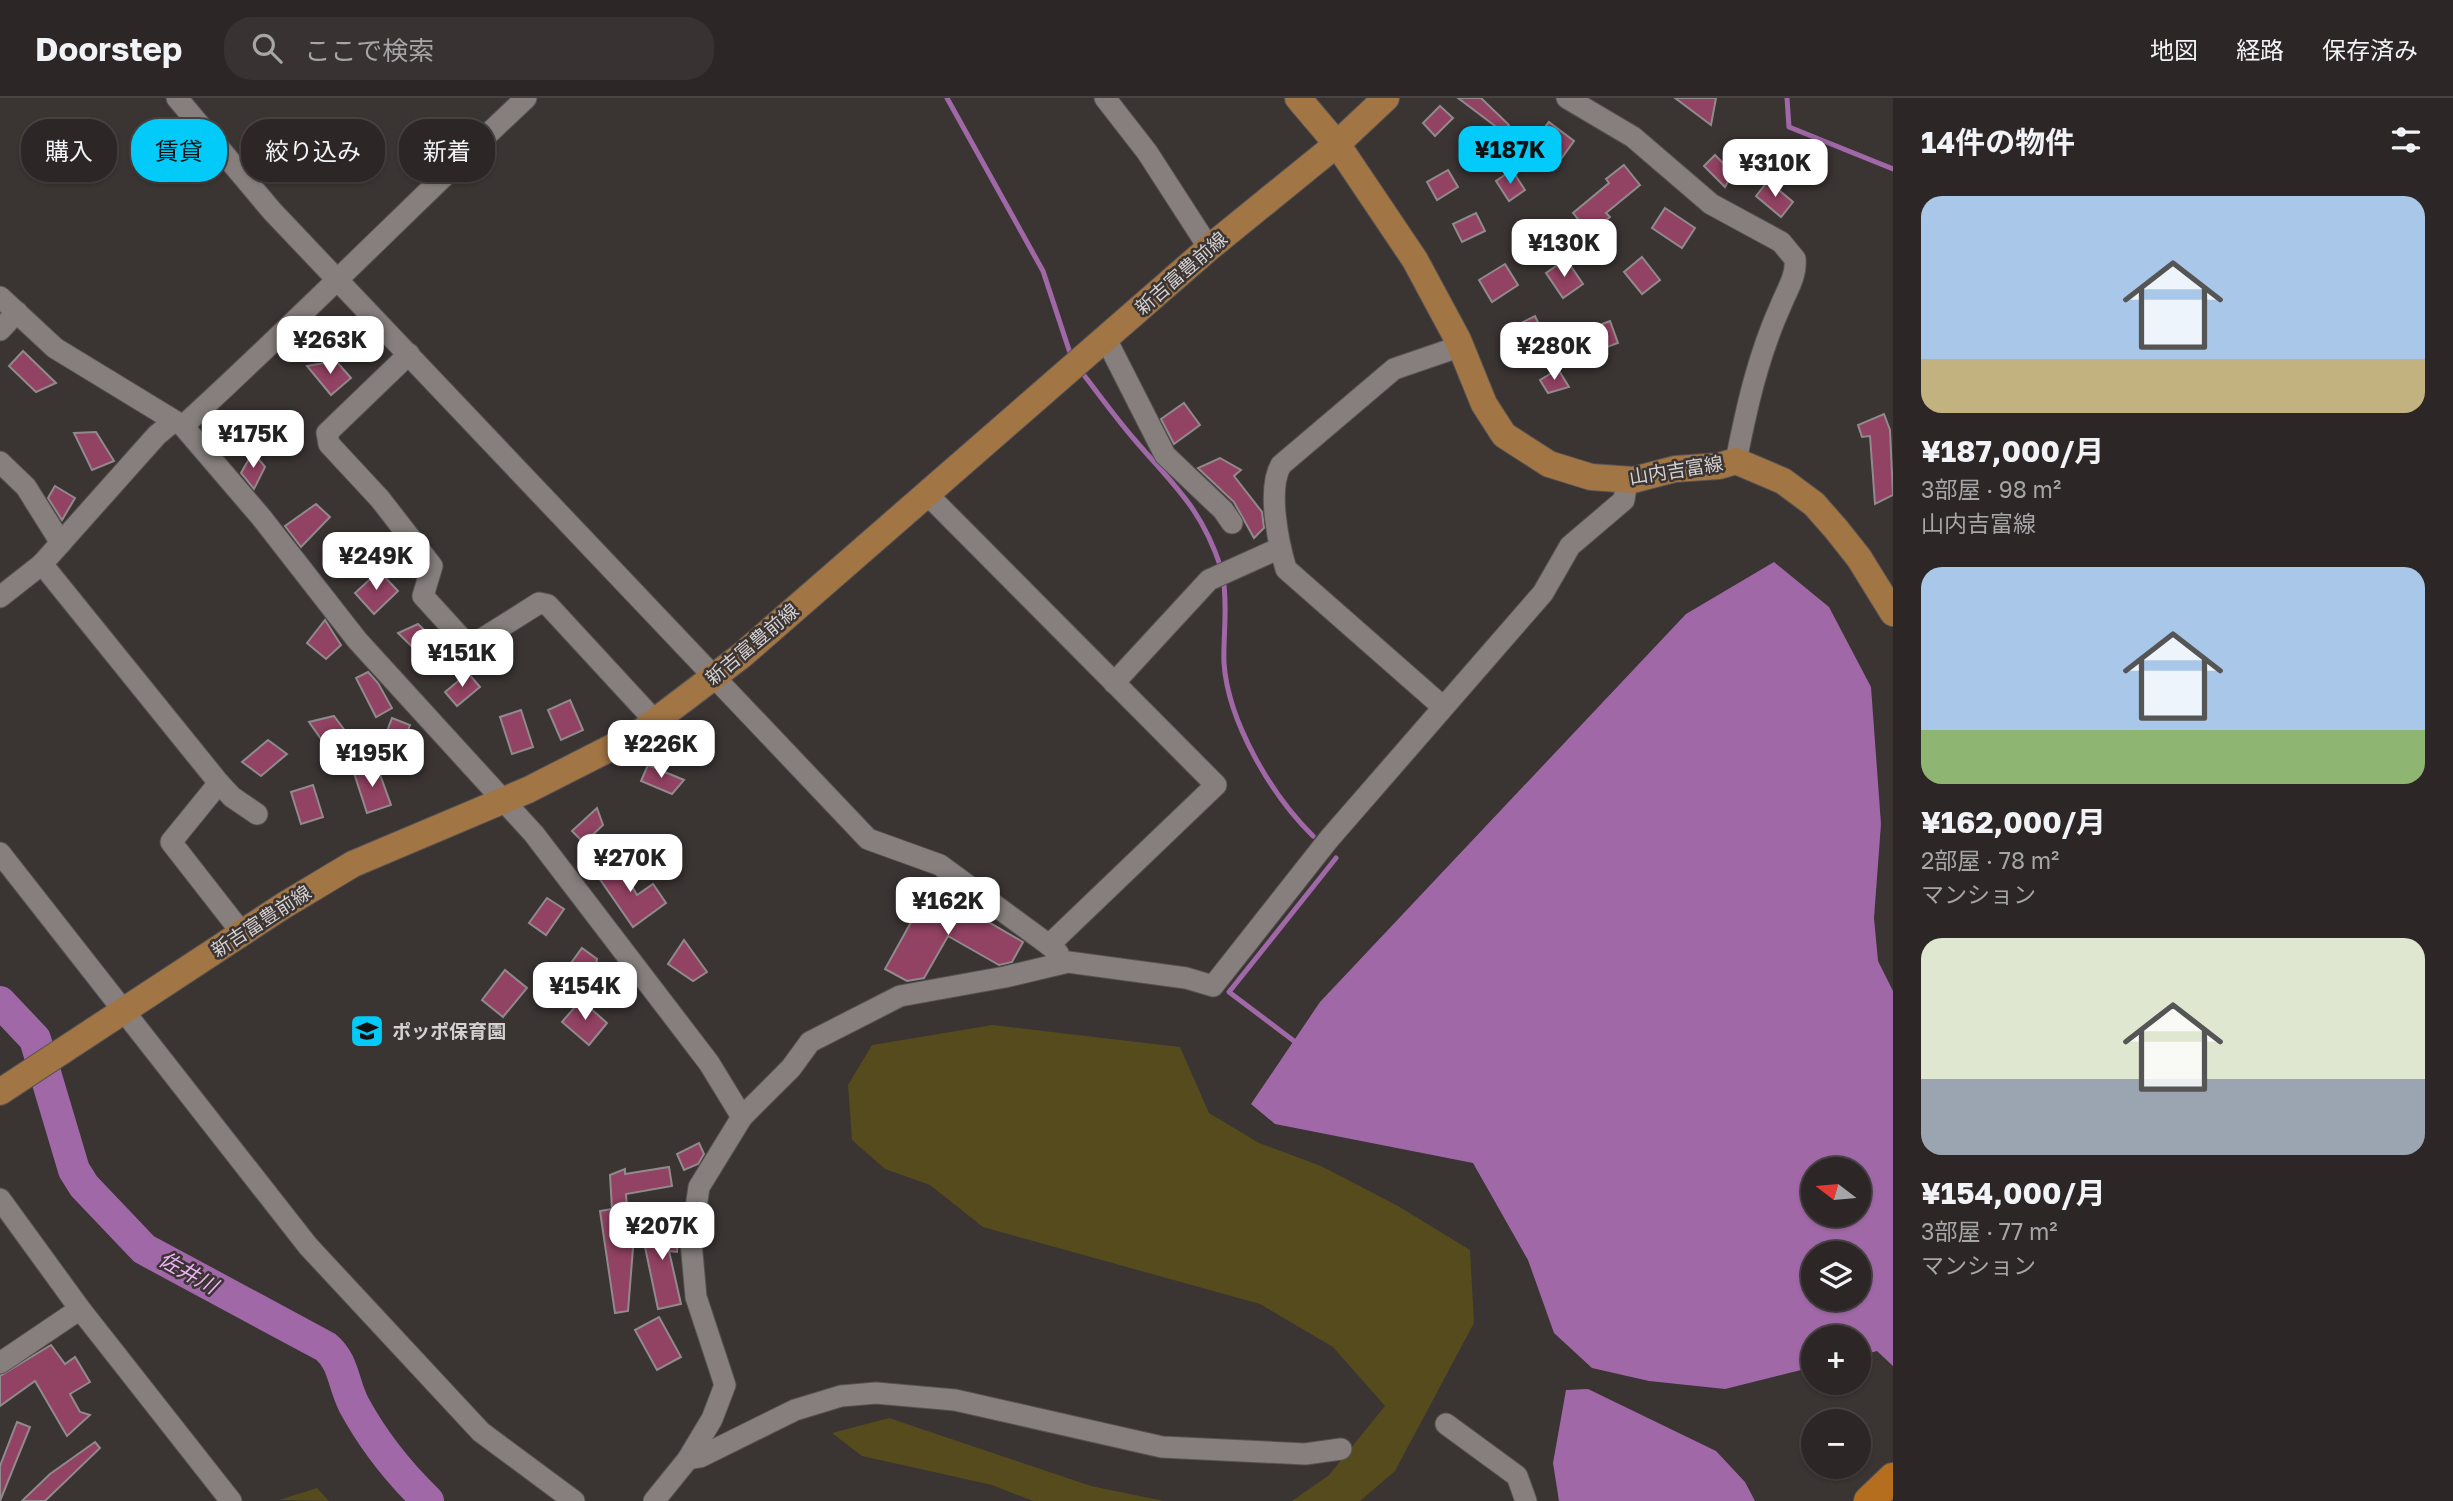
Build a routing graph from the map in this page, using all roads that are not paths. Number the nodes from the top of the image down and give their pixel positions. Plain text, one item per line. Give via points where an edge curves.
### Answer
1 (177, 98) edge
2 (526, 98) edge
3 (1105, 98) edge
4 (1298, 98) edge
5 (1386, 98) edge
6 (1567, 98) edge
7 (1336, 144) junction
8 (1209, 248) junction
9 (339, 280) junction
10 (0, 297) edge
11 (17, 312) junction
12 (0, 330) edge
13 (1106, 339) junction
14 (1461, 346) junction
15 (409, 354) junction
16 (179, 424) junction
17 (1736, 461) junction
18 (0, 462) edge
19 (1627, 480) junction
20 (926, 494) junction
21 (1232, 523) dead end
22 (61, 543) junction
23 (1280, 548) junction
24 (42, 564) junction
25 (0, 597) edge
26 (1893, 613) edge
27 (713, 676) junction
28 (1114, 683) junction
29 (1443, 707) junction
30 (655, 721) junction
31 (219, 783) junction
32 (501, 800) junction
33 (257, 814) dead end
34 (0, 853) edge
35 (242, 933) junction
36 (1049, 945) junction
37 (1068, 962) junction
38 (124, 1012) junction
39 (0, 1092) edge
40 (742, 1117) junction
41 (0, 1199) edge
42 (80, 1309) junction
43 (0, 1363) edge
44 (1446, 1424) dead end
45 (1341, 1449) dead end
46 (688, 1459) junction
47 (1893, 1478) edge
48 (231, 1501) edge
49 (574, 1501) edge
50 (654, 1501) edge
51 (1526, 1501) edge
52 (1869, 1501) edge

1 - 9 street via 272,211
2 - 9 street via 411,205
3 - 8 street via 1147,152
4 - 7 main road, 山内吉富線
5 - 7 main road, 新吉富豊前線
6 - 17 street via 1633,137 1712,204 1781,242 1795,259 1792,278 1751,383
7 - 8 main road, 新吉富豊前線
7 - 14 main road, 山内吉富線 via 1415,260
8 - 13 main road, 新吉富豊前線
9 - 15 street
9 - 16 street
10 - 11 street
11 - 12 street
11 - 16 street via 55,348
13 - 20 main road, 新吉富豊前線
13 - 21 street via 1165,455
14 - 19 main road, 山内吉富線 via 1484,404 1504,435 1549,464 1591,477
14 - 23 street via 1394,369 1281,465 1273,478
15 - 27 street
15 - 30 street via 327,433 329,444 432,566 423,596 464,641 474,644 539,603 548,605
16 - 22 street via 157,435
16 - 32 street via 261,517 357,640
17 - 19 main road, 山内吉富線
17 - 26 main road, 山内吉富線 via 1783,481 1814,504 1859,558
18 - 22 street via 26,487
19 - 29 street via 1624,500 1570,546 1543,593
20 - 27 main road, 新吉富豊前線
20 - 28 street
22 - 24 street
23 - 28 street via 1209,580
23 - 29 street via 1286,569
24 - 25 street
24 - 31 street
27 - 30 main road, 新吉富豊前線
27 - 36 street via 869,839 940,865
28 - 36 street via 1216,785
29 - 37 street via 1329,839 1213,986
30 - 32 main road, 新吉富豊前線 via 638,734
31 - 33 street
31 - 35 street via 171,842
32 - 35 main road, 新吉富豊前線 via 353,864
32 - 40 street via 594,910 709,1063
34 - 38 street
35 - 38 main road, 新吉富豊前線
36 - 37 street
37 - 40 street via 900,996 810,1042
38 - 39 main road, 新吉富豊前線
38 - 49 street via 260,1189 358,1302 481,1432
40 - 46 street via 699,1187 691,1242 696,1297 725,1385 712,1419
41 - 42 street
42 - 43 street
42 - 48 street
44 - 51 street via 1517,1476
45 - 46 street via 1305,1454 1162,1447 955,1400 876,1393 841,1396 795,1409 701,1457
46 - 50 street
47 - 52 highway

